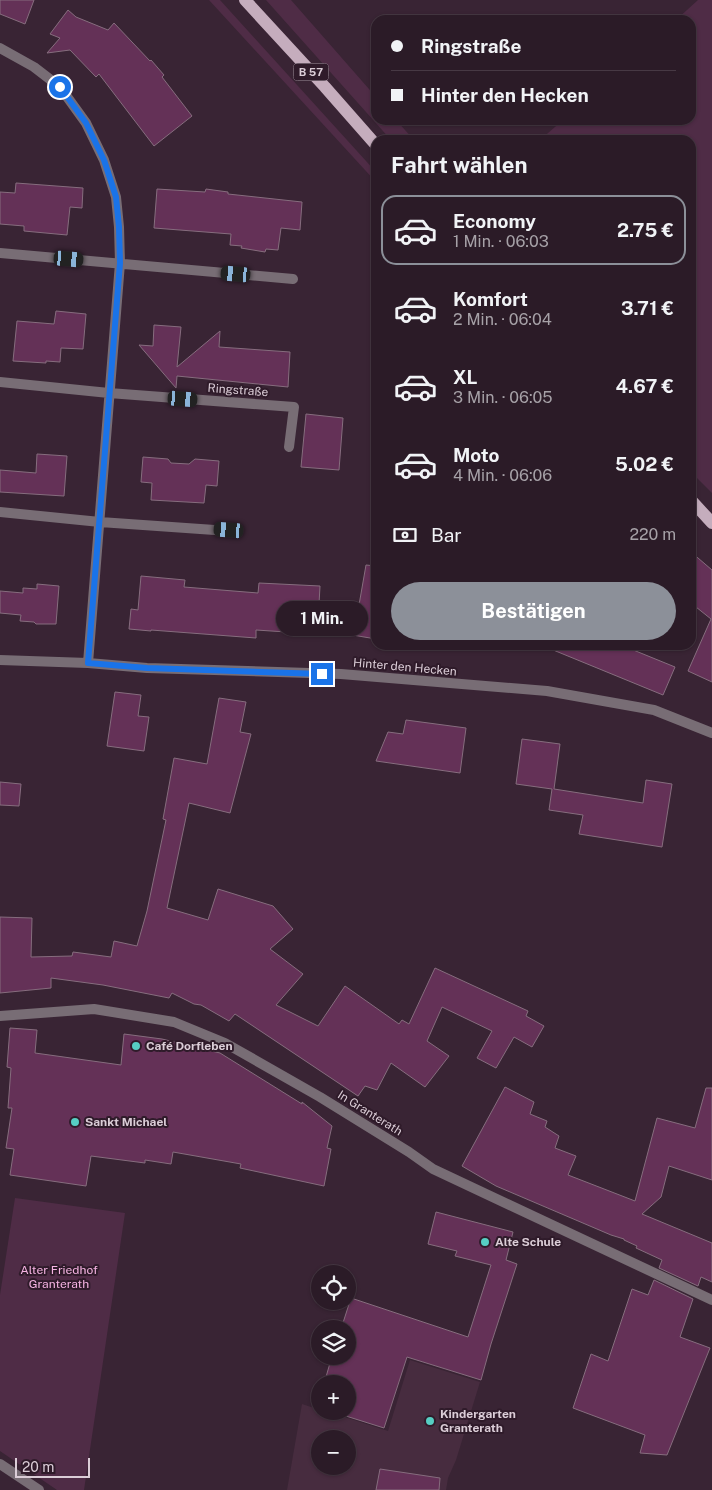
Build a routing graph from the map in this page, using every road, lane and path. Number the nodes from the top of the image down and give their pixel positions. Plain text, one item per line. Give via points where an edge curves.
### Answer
1 (245, 0) edge
2 (0, 48) edge
3 (371, 139) edge
4 (0, 253) edge
5 (120, 263) junction
6 (293, 279) dead end
7 (0, 382) edge
8 (109, 393) junction
9 (289, 447) dead end
10 (696, 505) edge
11 (0, 512) edge
12 (100, 522) junction
13 (712, 523) edge
14 (229, 530) dead end
15 (0, 660) edge
16 (88, 663) junction
17 (712, 733) edge
18 (0, 1016) edge
19 (712, 1300) edge
20 (0, 1464) edge
21 (39, 1490) edge

1 - 3 main road, B 57
2 - 5 street via 34,66 60,87 86,123 104,160 116,197
4 - 5 street
5 - 6 street
5 - 8 street
7 - 8 street, Ringstraße
8 - 9 street, Ringstraße via 294,407
8 - 12 street
10 - 13 main road
11 - 12 street
12 - 14 street
12 - 16 street
15 - 16 street, Hinter den Hecken
16 - 17 street, Hinter den Hecken via 341,674 547,691 654,710
18 - 19 street, In Granterath via 94,1009 174,1022 225,1043 285,1077 433,1169
20 - 21 street

